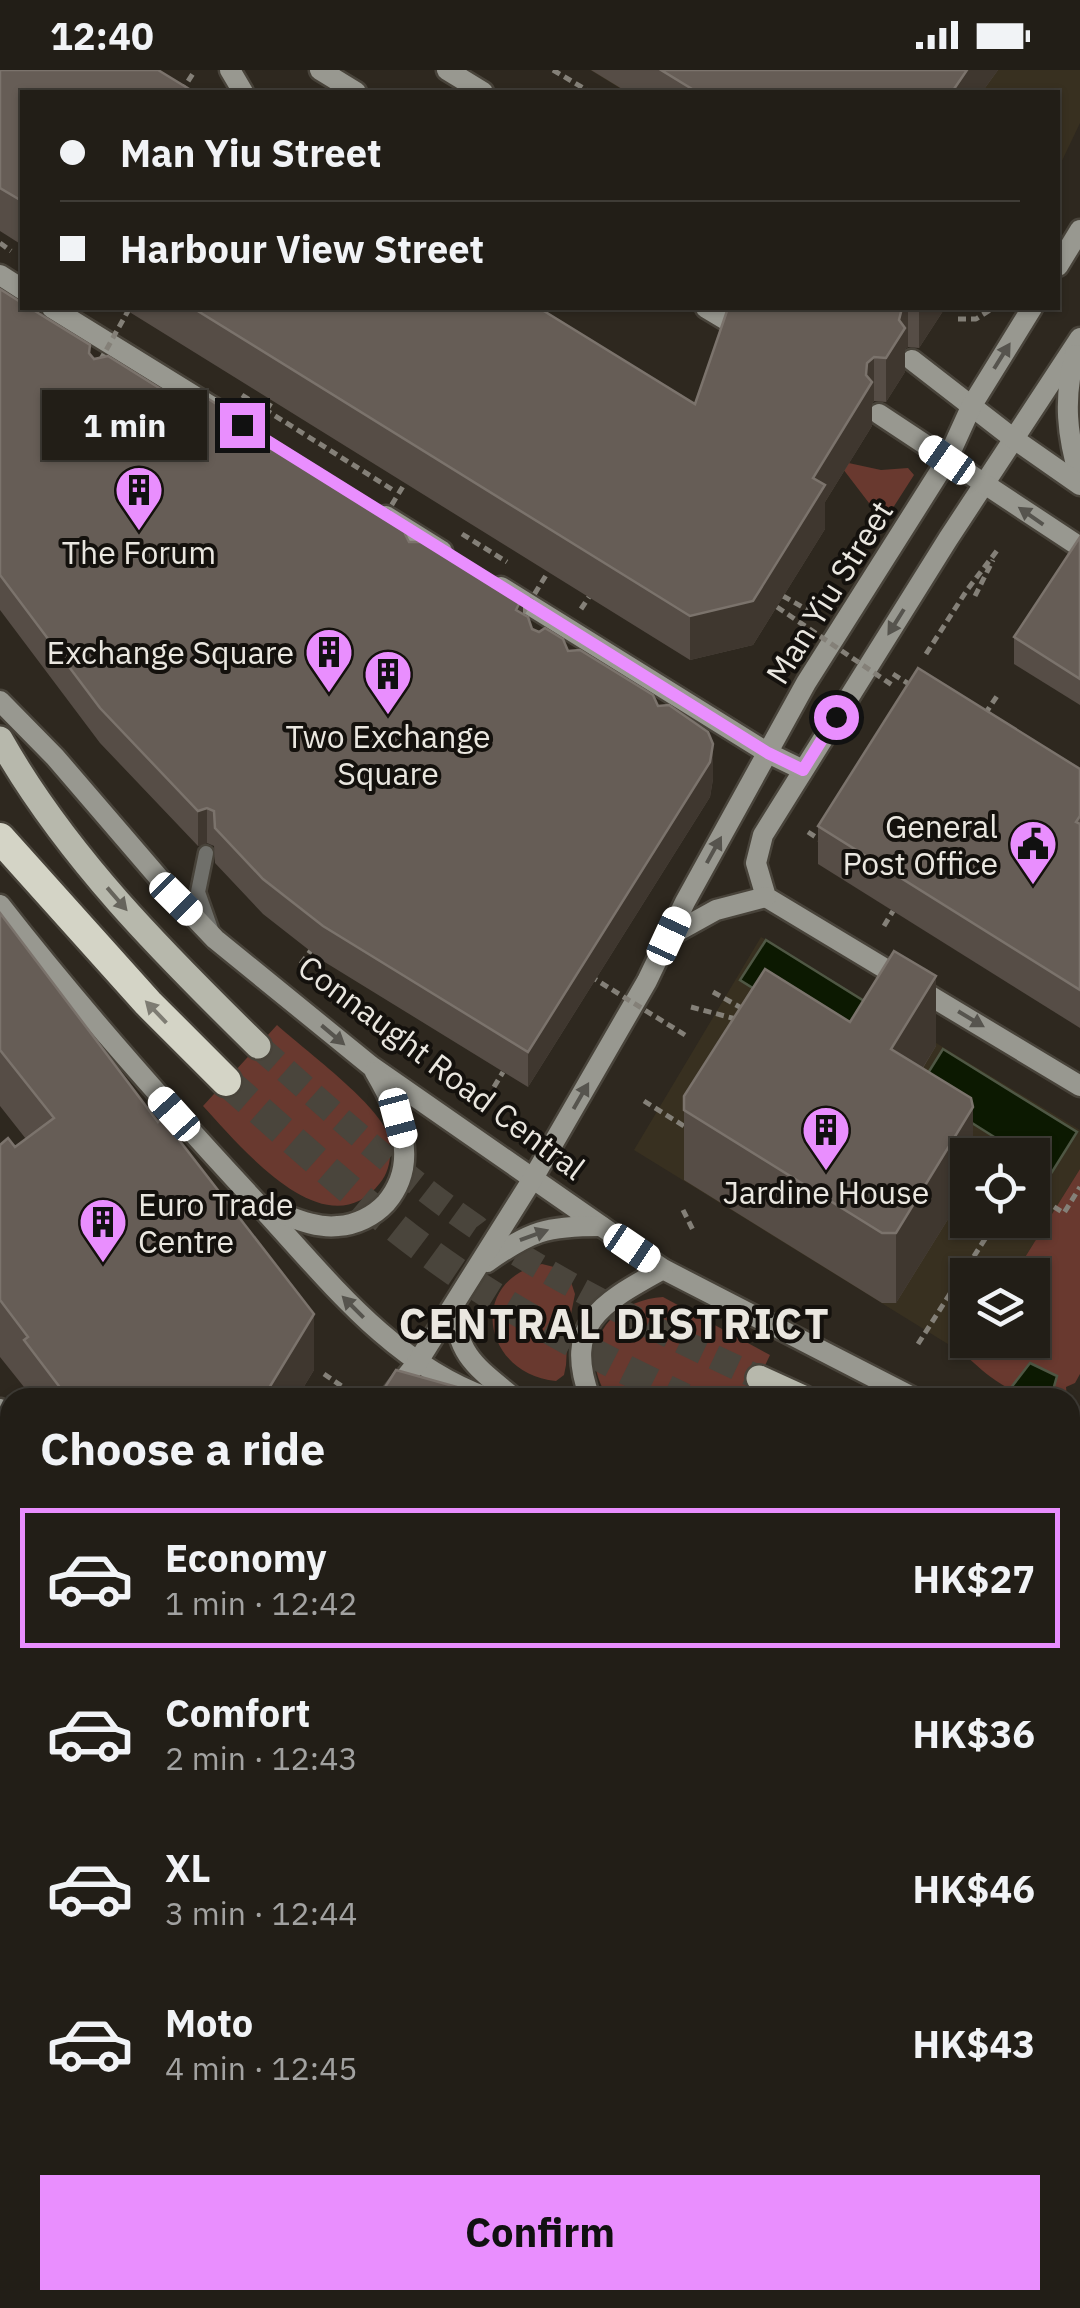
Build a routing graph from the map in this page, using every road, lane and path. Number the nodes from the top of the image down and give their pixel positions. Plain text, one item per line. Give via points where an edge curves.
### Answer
1 (320, 70) edge
2 (447, 70) edge
3 (553, 70) edge
4 (353, 90) edge
5 (479, 90) edge
6 (587, 90) edge
7 (1080, 230) edge
8 (1060, 263) edge
9 (55, 310) edge
10 (709, 310) edge
11 (991, 310) edge
12 (1031, 310) edge
13 (128, 311) dead end
14 (958, 319) dead end
15 (736, 326) edge
16 (1080, 338) edge
17 (912, 360) dead end
18 (99, 362) edge
19 (148, 366) junction
20 (121, 367) edge
21 (272, 401) dead end
22 (972, 405) junction
23 (879, 414) dead end
24 (248, 435) joint
25 (1014, 439) junction
26 (947, 460) junction
27 (1080, 482) edge
28 (404, 483) dead end
29 (984, 483) junction
30 (363, 501) edge
31 (377, 529) edge
32 (1080, 547) edge
33 (548, 572) dead end
34 (783, 596) dead end
35 (975, 596) dead end
36 (588, 597) dead end
37 (776, 607) dead end
38 (582, 609) dead end
39 (813, 613) dead end
40 (521, 617) edge
41 (926, 654) dead end
42 (893, 674) dead end
43 (895, 687) dead end
44 (923, 693) edge
45 (0, 701) edge
46 (990, 714) edge
47 (989, 724) edge
48 (0, 739) edge
49 (768, 753) junction
50 (803, 770) junction
51 (808, 832) dead end
52 (0, 838) edge
53 (830, 846) edge
54 (206, 853) dead end
55 (766, 897) junction
56 (0, 904) edge
57 (893, 910) dead end
58 (884, 926) dead end
59 (322, 934) edge
60 (669, 936) junction
61 (215, 939) junction
62 (301, 964) dead end
63 (576, 967) edge
64 (712, 992) dead end
65 (691, 1007) dead end
66 (752, 1014) edge
67 (738, 1020) edge
68 (685, 1035) dead end
69 (258, 1046) tunnel mouth
70 (371, 1066) junction
71 (503, 1072) dead end
72 (226, 1081) tunnel mouth
73 (1080, 1086) edge
74 (494, 1088) dead end
75 (644, 1101) dead end
76 (688, 1128) edge
77 (532, 1180) junction
78 (1080, 1187) edge
79 (1050, 1205) edge
80 (260, 1206) junction
81 (683, 1210) dead end
82 (600, 1226) junction
83 (694, 1232) dead end
84 (985, 1238) edge
85 (663, 1269) junction
86 (476, 1270) junction
87 (454, 1305) junction
88 (918, 1344) dead end
89 (417, 1362) junction
90 (324, 1374) dead end
91 (759, 1378) tunnel mouth
92 (344, 1388) edge
93 (396, 1388) edge
94 (461, 1388) edge
95 (502, 1388) edge
96 (587, 1388) edge
97 (781, 1388) edge
98 (895, 1388) edge

1 - 4 main road
2 - 5 main road
3 - 6 path
7 - 8 main road
9 - 19 main road
10 - 15 main road
11 - 14 path
22 -> 12 main road, Man Yiu Street
13 - 18 path, bridge
16 - 25 main road
16 - 27 main road via 1066,412
17 - 22 main road
19 - 20 lane
19 - 24 main road
21 - 24 path, bridge
22 - 25 main road
22 - 26 main road, Man Yiu Street
23 - 26 main road
25 - 27 main road
25 - 29 main road
26 - 29 main road
26 - 49 main road, Man Yiu Street
28 - 31 path, bridge
32 -> 29 main road
29 -> 50 main road
30 - 49 main road via 588,653
33 - 40 path, bridge
34 - 39 path
35 - 41 path via 999,548
36 - 38 path
37 - 43 path, bridge
42 - 44 path
45 - 61 main road, Connaught Road Central
46 - 47 path via 997,696 980,720
48 -> 69 main road via 99,879
49 - 50 main road
60 -> 49 main road, Man Yiu Street
50 - 55 main road via 758,848
51 - 53 path
72 -> 52 highway
54 - 61 lane via 198,892
55 - 60 main road via 716,910
55 -> 73 main road
56 - 80 main road via 130,1064
57 - 58 path
59 - 62 path
77 -> 60 main road, Man Yiu Street
61 -> 70 main road, Connaught Road Central
63 - 68 path, bridge
64 - 66 path
65 - 67 path
70 - 77 main road, Connaught Road Central
70 - 80 main road via 405,1146 396,1192 360,1222 336,1227
71 - 74 path
75 - 76 path
77 - 82 main road, Connaught Road Central
77 - 86 main road, Man Yiu Street
78 - 79 path via 1064,1213
89 -> 80 main road via 360,1314
81 - 83 path
82 - 85 main road, Connaught Road Central
86 -> 82 main road via 533,1233
84 - 88 path
85 - 96 main road via 612,1298 587,1324 581,1366
85 - 98 main road, Connaught Road Central
86 - 87 main road, Man Yiu Street
87 - 89 main road, Man Yiu Street
87 - 95 main road via 461,1347
89 - 93 main road, Man Yiu Street
89 - 94 main road
90 - 92 path
91 - 97 main road

